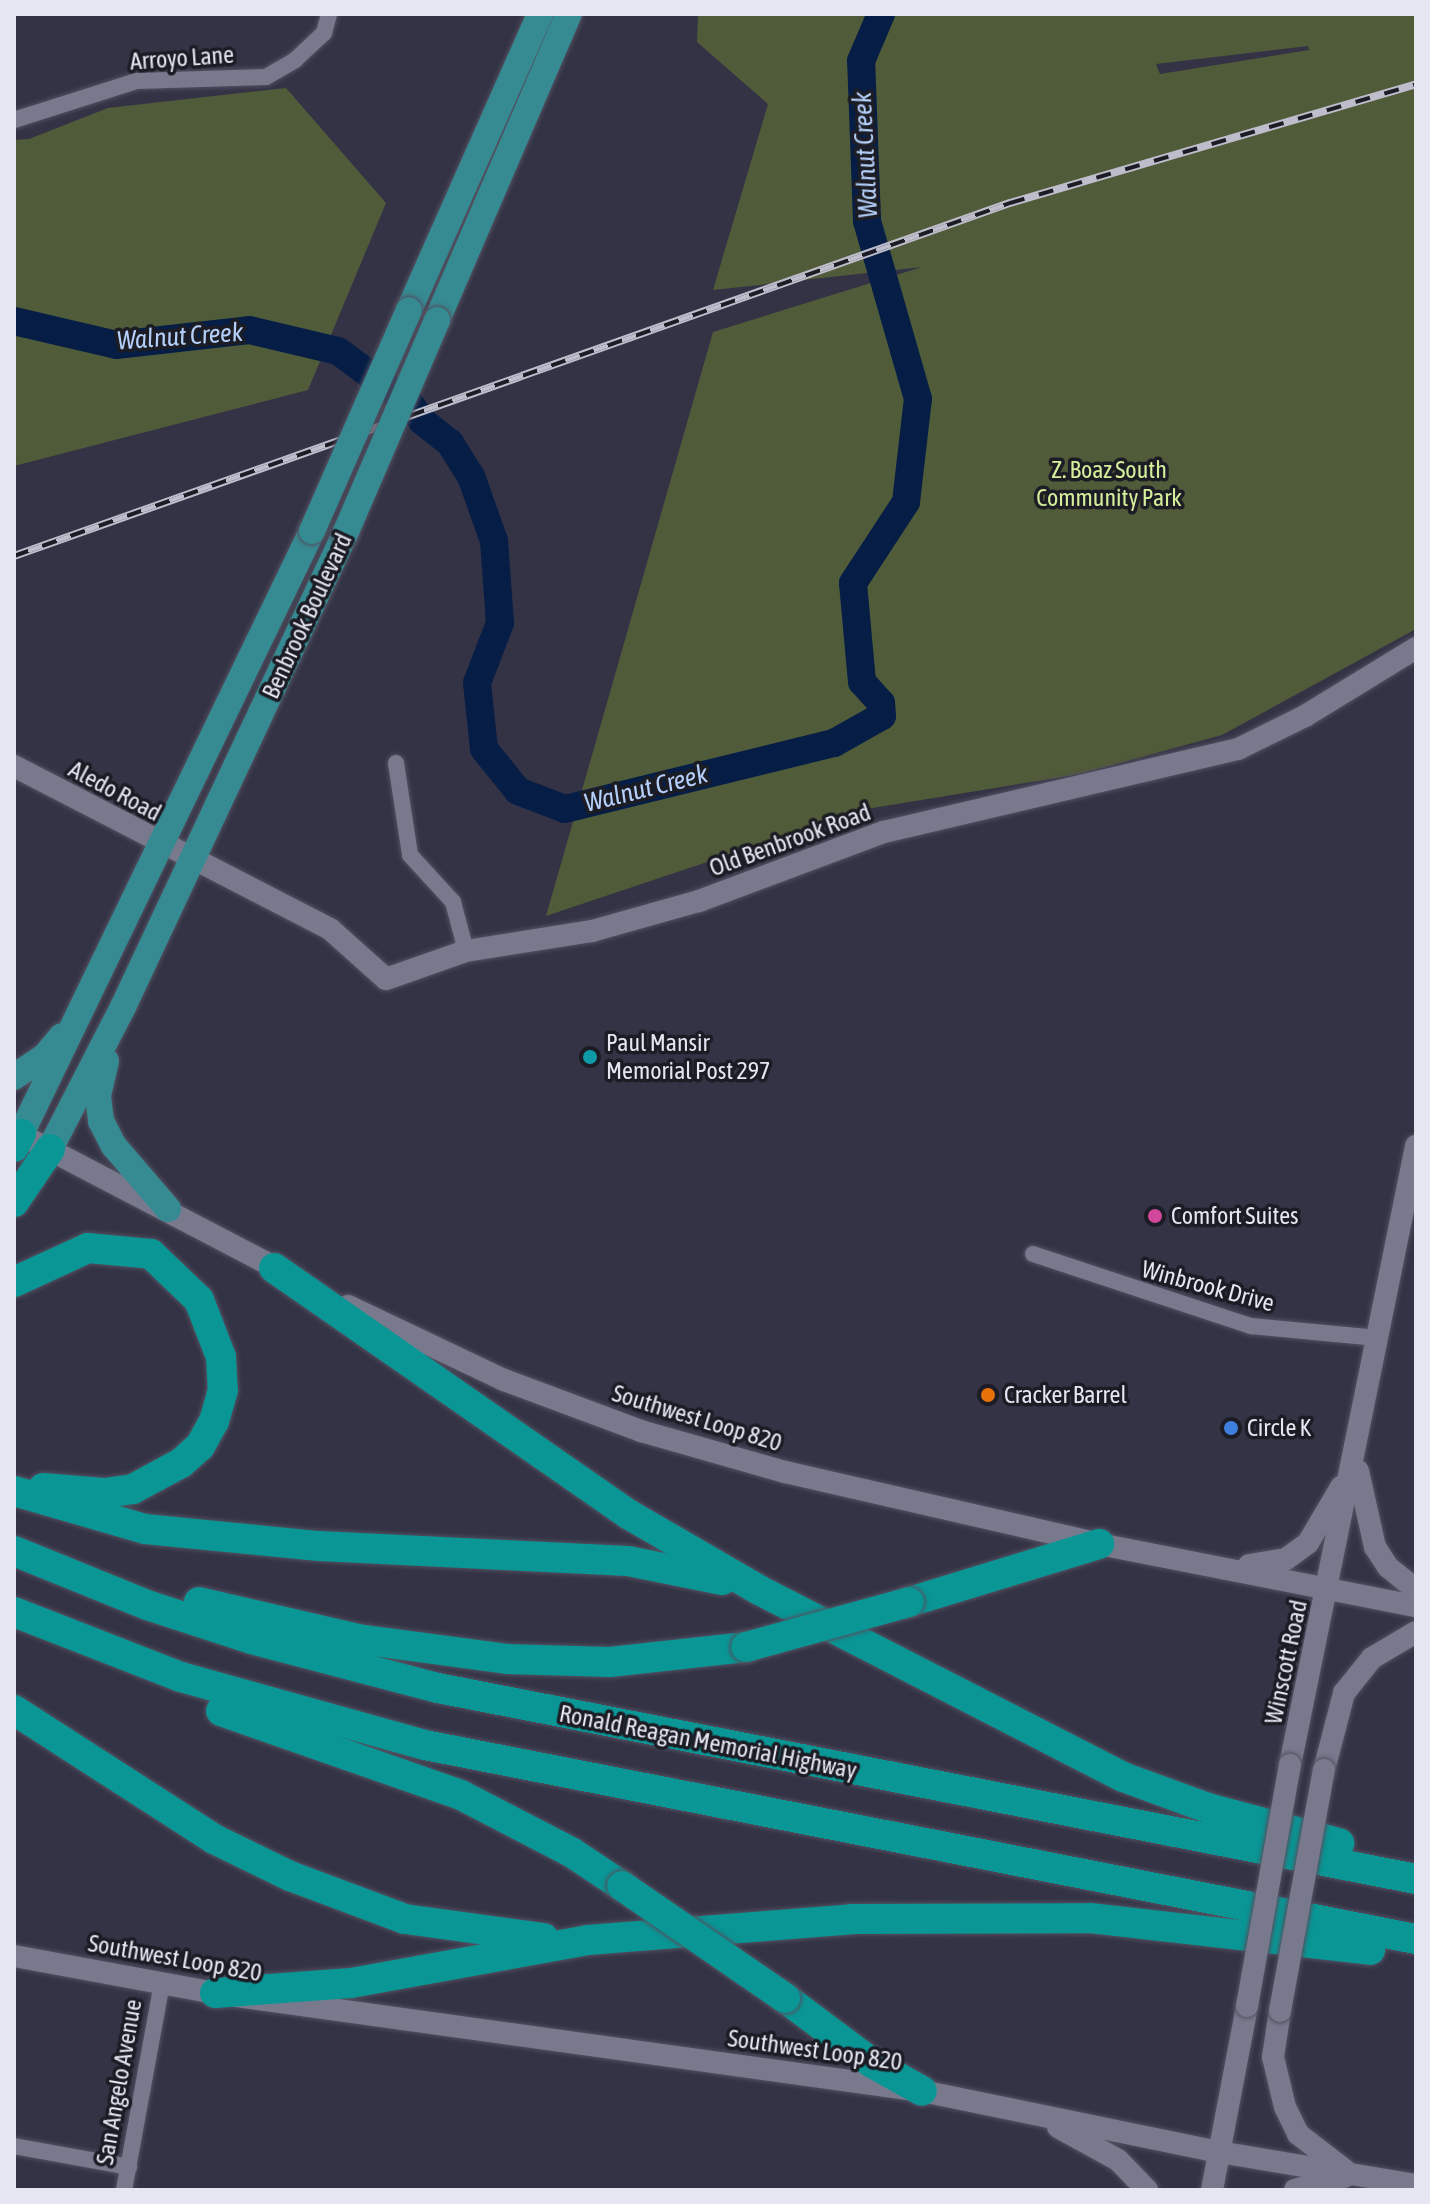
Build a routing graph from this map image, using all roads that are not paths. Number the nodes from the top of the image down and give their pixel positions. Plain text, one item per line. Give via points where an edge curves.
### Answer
1 (329, 14) edge
2 (540, 14) edge
3 (569, 14) edge
4 (14, 120) edge
5 (1416, 648) edge
6 (396, 763) dead end
7 (14, 766) edge
8 (161, 846) junction
9 (191, 861) junction
10 (466, 951) junction
11 (123, 1007) junction
12 (83, 1012) junction
13 (14, 1077) edge
14 (16, 1137) edge
15 (1416, 1146) edge
16 (50, 1149) junction
17 (14, 1202) edge
18 (168, 1209) junction
19 (1416, 1223) edge
20 (1033, 1254) dead end
21 (1394, 1255) junction
22 (274, 1268) junction
23 (14, 1282) edge
24 (1377, 1338) junction
25 (1356, 1458) junction
26 (14, 1481) edge
27 (14, 1491) edge
28 (14, 1543) edge
29 (1099, 1544) junction
30 (14, 1551) edge
31 (1225, 1566) junction
32 (1329, 1587) junction
33 (759, 1590) junction
34 (1416, 1590) edge
35 (1416, 1606) edge
36 (14, 1612) edge
37 (14, 1631) edge
38 (1416, 1632) edge
39 (14, 1710) edge
40 (1416, 1867) edge
41 (1416, 1879) edge
42 (1416, 1939) edge
43 (588, 1940) junction
44 (14, 1956) edge
45 (1416, 1956) edge
46 (162, 1983) junction
47 (215, 1993) junction
48 (922, 2091) junction
49 (1033, 2114) junction
50 (14, 2146) edge
51 (1219, 2152) junction
52 (129, 2167) junction
53 (1352, 2175) junction
54 (1416, 2185) edge
55 (124, 2190) edge
56 (1147, 2190) edge
57 (1212, 2190) edge
58 (1295, 2190) edge

1 - 4 street, Arroyo Lane via 324,33 266,77 137,81
2 - 8 main road, Benbrook Boulevard, bridge via 312,531
3 - 9 main road, Benbrook Boulevard, bridge via 345,534
5 - 10 main road, Old Benbrook Road via 1305,716 1238,749 884,832 699,901 592,931
6 - 10 street via 410,855 453,902
7 - 8 main road, Aledo Road
8 - 9 main road, Aledo Road
8 - 12 main road, Benbrook Boulevard
9 - 10 main road, Old Benbrook Road via 330,929 386,979
9 - 11 main road, Benbrook Boulevard
11 - 16 main road, Benbrook Boulevard
11 - 18 main road via 100,1082 101,1121 114,1146
12 - 13 main road via 45,1056
12 - 14 main road, Benbrook Boulevard
14 - 16 main road, Southwest Loop 820
15 - 21 main road, Winscott Road
16 - 17 highway, Benbrook Boulevard
16 - 18 main road, Southwest Loop 820
18 - 22 main road, Southwest Loop 820
19 - 21 main road
20 - 24 street, Winbrook Drive via 1251,1326
21 - 24 main road, Winscott Road
22 - 29 main road, Southwest Loop 820 via 467,1364 641,1431 785,1472
22 - 33 highway via 628,1514
23 - 26 highway via 88,1248 151,1254 199,1300 221,1357 223,1390 200,1446 161,1478 104,1493 58,1492
24 - 25 main road, Winscott Road
25 - 31 main road via 1308,1543 1286,1559
25 - 32 main road, Winscott Road
25 - 34 main road via 1375,1547 1388,1567
27 - 33 highway via 145,1529 319,1546 628,1561
28 - 29 highway, bridge via 40,1543 210,1605 428,1650 610,1662 746,1647
29 - 31 main road, Southwest Loop 820
30 - 41 highway, Ronald Reagan Memorial Highway via 236,1634 438,1688
31 - 32 main road, Southwest Loop 820
32 - 35 main road, Southwest Loop 820
32 - 51 main road, Winscott Road, bridge via 1290,1765
33 - 40 highway via 1123,1777 1208,1808
36 - 42 highway via 181,1677 411,1741
37 - 48 highway, bridge via 120,1676 461,1795 571,1852 872,2063
38 - 53 main road, bridge via 1372,1658 1344,1693 1324,1770 1273,2057 1285,2107 1298,2134
39 - 43 highway via 214,1839 355,1903 405,1919
43 - 45 highway via 982,1914 1190,1926
43 - 47 highway via 351,1983
44 - 46 main road, Southwest Loop 820
46 - 47 main road, Southwest Loop 820
46 - 52 street, San Angelo Avenue
47 - 48 main road, Southwest Loop 820
48 - 49 main road, Southwest Loop 820
49 - 51 main road, Southwest Loop 820
49 - 56 main road via 1118,2160
50 - 52 street
51 - 53 main road, Southwest Loop 820
51 - 57 main road, Winscott Road
52 - 55 street, San Angelo Avenue
53 - 54 main road, Southwest Loop 820
53 - 58 main road

